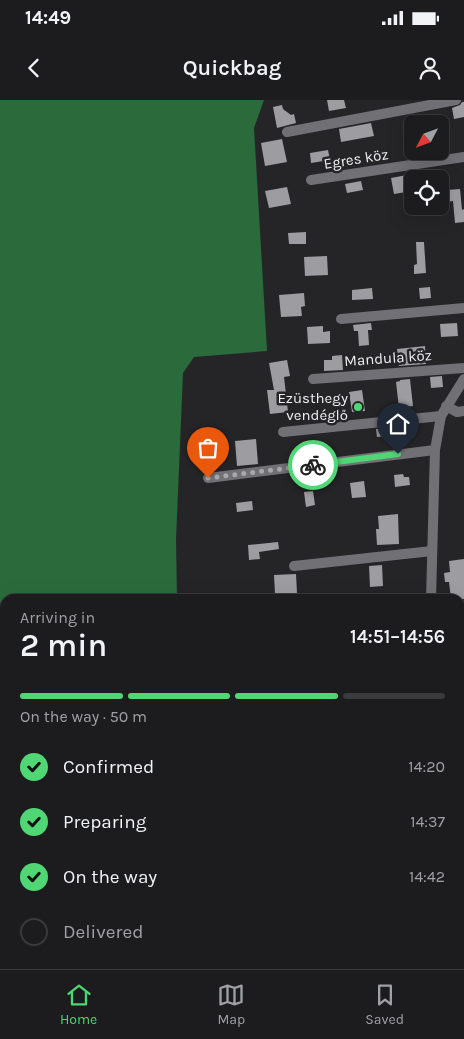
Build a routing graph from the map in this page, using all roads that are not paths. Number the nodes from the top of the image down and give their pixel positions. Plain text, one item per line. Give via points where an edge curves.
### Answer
1 (456, 100) edge
2 (287, 132) dead end
3 (464, 158) edge
4 (311, 180) dead end
5 (464, 308) edge
6 (341, 318) dead end
7 (464, 368) edge
8 (313, 379) dead end
9 (464, 379) edge
10 (446, 406) junction
11 (464, 411) edge
12 (441, 416) junction
13 (283, 432) dead end
14 (435, 450) junction
15 (208, 478) dead end
16 (432, 552) junction
17 (294, 566) dead end
18 (431, 594) edge

1 - 2 street
3 - 4 street, Egres köz
5 - 6 street
7 - 8 street, Mandula köz
9 - 10 street
10 - 11 street via 457,412
10 - 12 street
12 - 13 street
12 - 14 street
14 - 15 street
14 - 16 street
16 - 17 street
16 - 18 street

